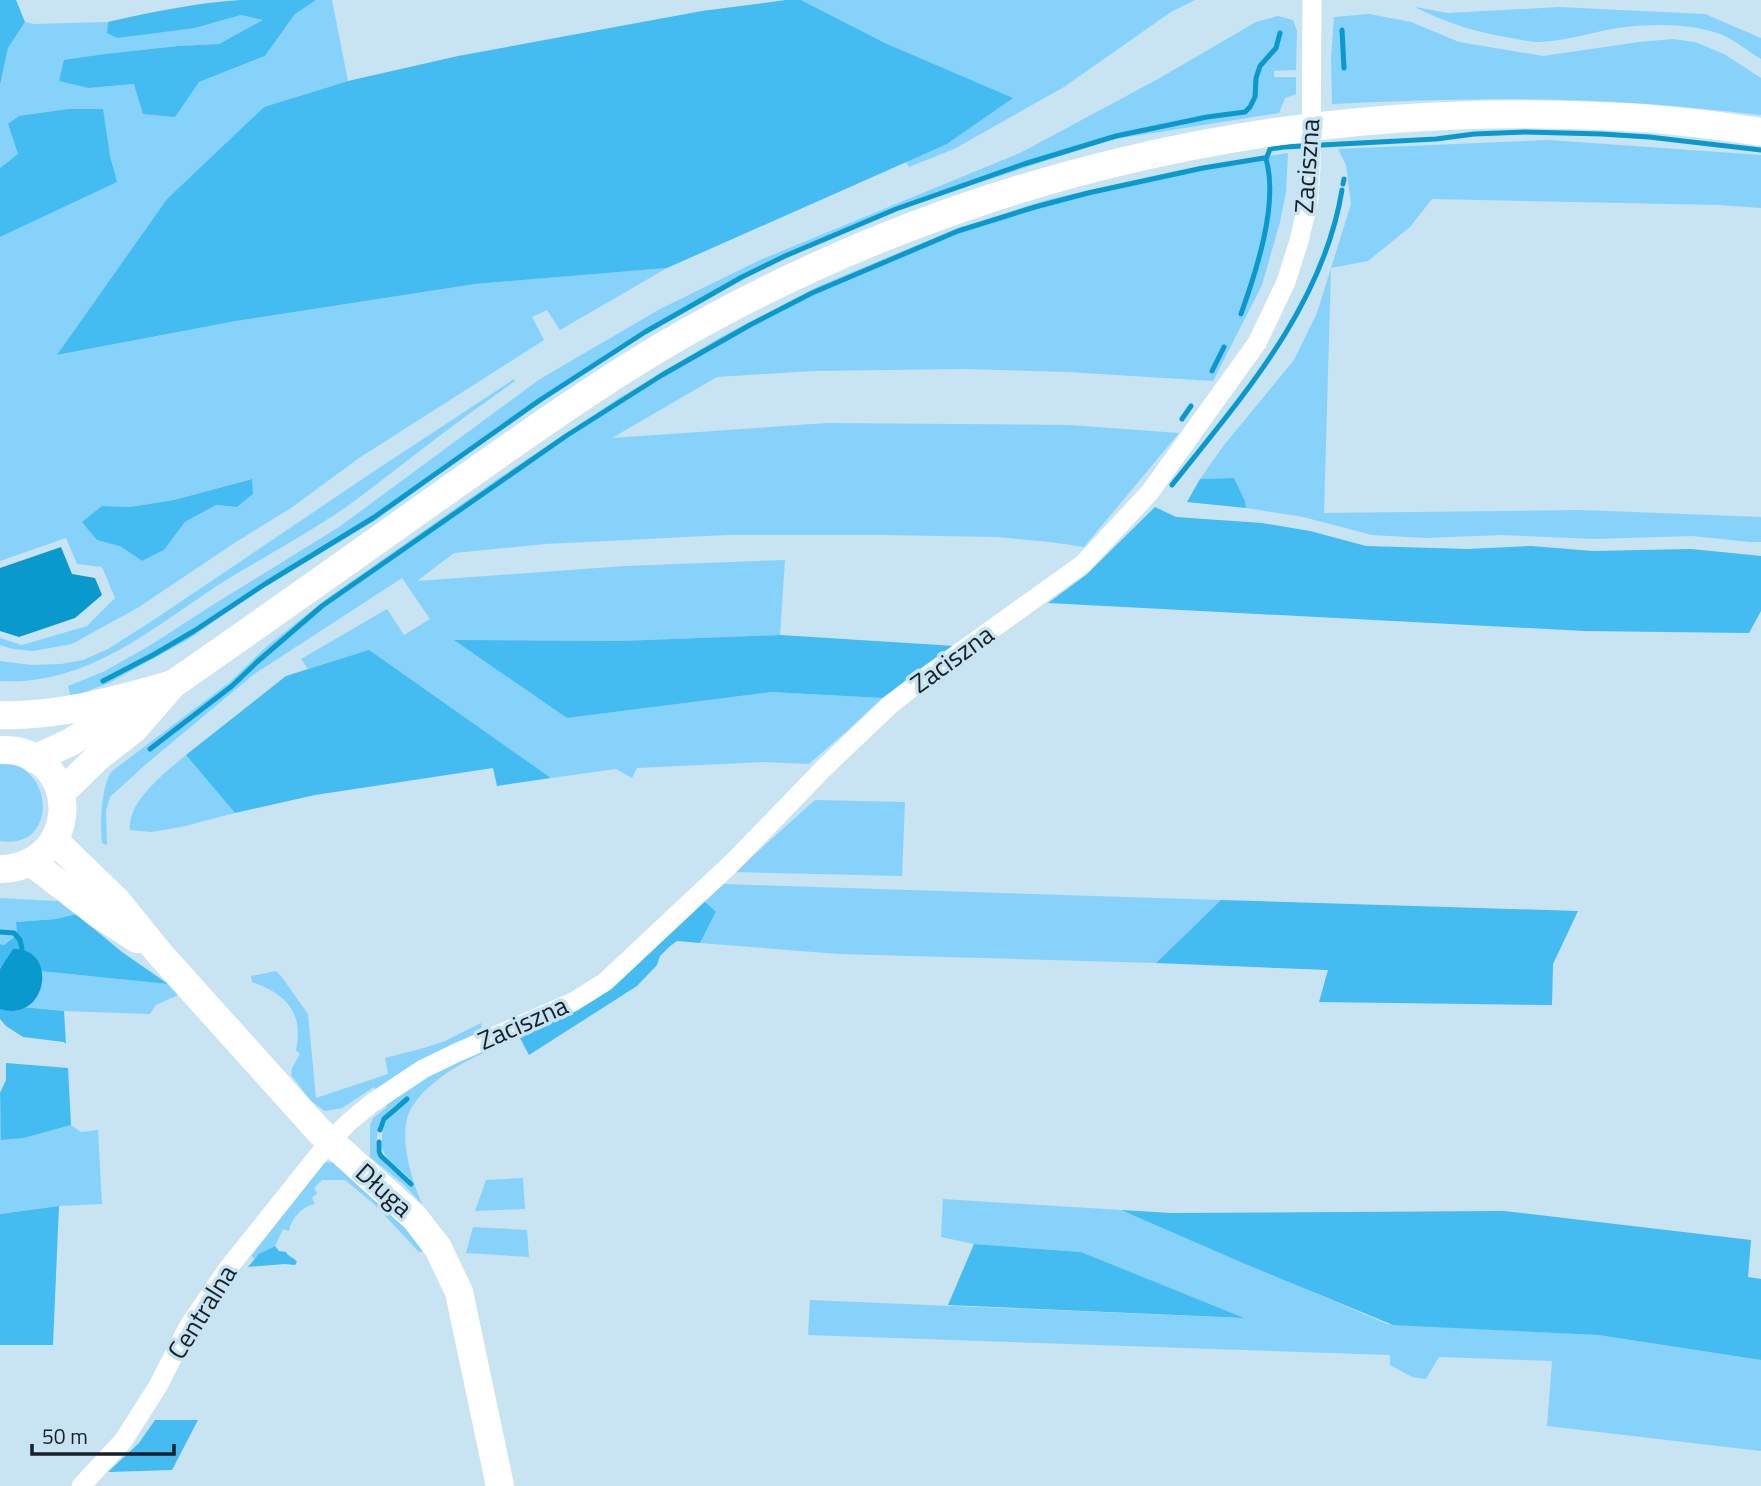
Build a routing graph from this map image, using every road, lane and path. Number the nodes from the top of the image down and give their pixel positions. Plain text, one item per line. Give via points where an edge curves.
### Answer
1 (1312, 0) edge
2 (1761, 132) edge
3 (173, 684) junction
4 (136, 695) junction
5 (0, 715) edge
6 (0, 750) edge
7 (34, 759) junction
8 (61, 793) junction
9 (54, 840) junction
10 (31, 862) junction
11 (0, 869) edge
12 (159, 953) junction
13 (329, 1142) junction
14 (81, 1486) edge
15 (499, 1486) edge

1 - 13 street, Zaciszna via 1309,199 1286,282 1257,343 1150,492 1083,564 890,705 605,982 573,1002 423,1069 362,1110
2 - 3 main road via 1623,117 1447,116 1346,122 1180,148 992,197 874,241 729,309 663,346 534,429
3 - 4 main road
3 - 8 main road via 134,729
4 - 5 main road via 58,712
4 - 7 main road via 71,742
6 - 7 main road via 18,751
7 - 8 main road via 55,779
8 - 9 main road via 61,825
9 - 10 main road
9 - 12 main road, Długa via 117,901
10 - 11 main road
10 - 12 main road, Długa via 98,914
12 - 13 main road, Długa
13 - 14 street, Centralna via 188,1327 123,1441
13 - 15 main road, Długa via 415,1218 448,1266 466,1320

